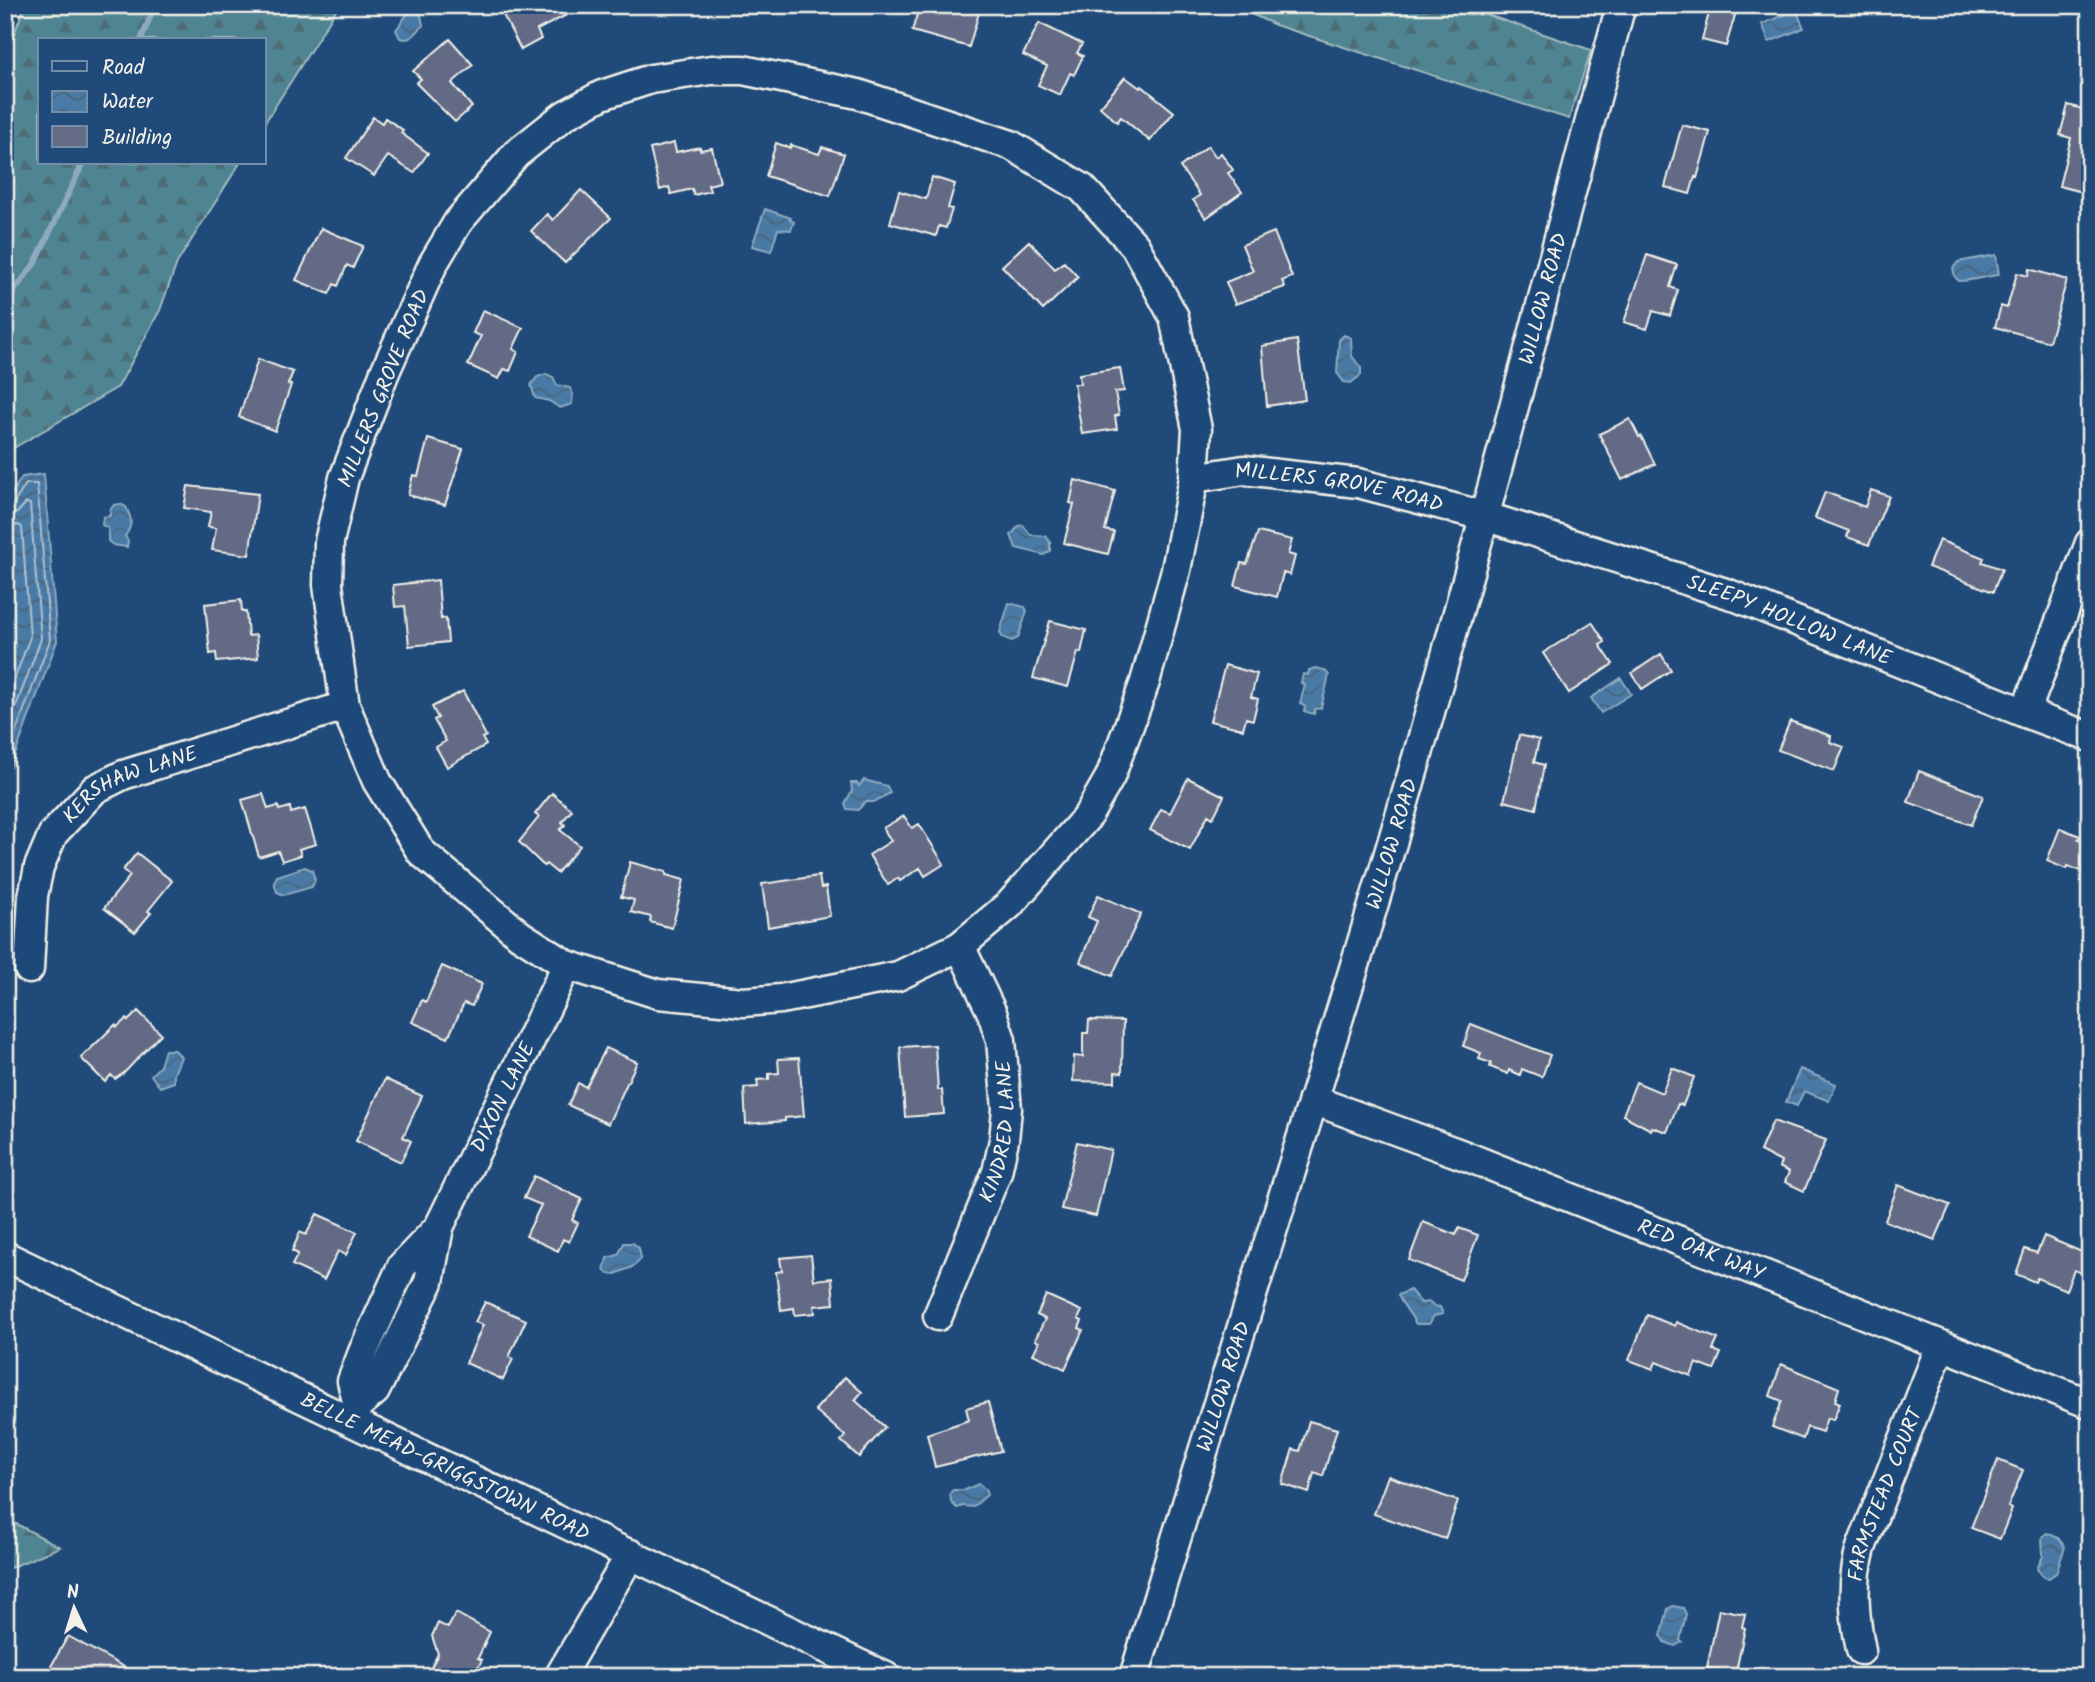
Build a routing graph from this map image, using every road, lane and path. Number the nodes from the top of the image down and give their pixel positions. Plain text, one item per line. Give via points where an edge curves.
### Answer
1 (1621, 5) edge
2 (1194, 478) junction
3 (1484, 516) junction
4 (2090, 543) edge
5 (345, 706) junction
6 (2025, 713) junction
7 (2090, 737) edge
8 (960, 946) junction
9 (567, 965) junction
10 (29, 969) dead end
11 (1313, 1100) junction
12 (5, 1256) edge
13 (938, 1316) dead end
14 (1941, 1345) junction
15 (2090, 1405) edge
16 (354, 1412) junction
17 (631, 1554) junction
18 (1861, 1650) dead end
19 (559, 1677) edge
20 (886, 1677) edge
21 (1133, 1677) edge

1 - 3 street, WILLOW ROAD
2 - 3 street, MILLERS GROVE ROAD via 1244,470 1358,483
2 - 5 street, MILLERS GROVE ROAD via 1197,429 1174,317 1135,246 1082,188 1012,145 858,94 743,70 651,79 602,95 565,115 516,154 458,222 433,264 349,465 329,542 328,585
2 - 8 street, MILLERS GROVE ROAD via 1176,570 1145,682 1110,777 1087,817 1009,905
3 - 6 street, SLEEPY HOLLOW LANE via 1729,594
3 - 11 street, WILLOW ROAD via 1400,816
4 - 6 street
5 - 9 street, MILLERS GROVE ROAD via 377,781 421,852 520,935
5 - 10 street, KERSHAW LANE via 123,775 95,789 53,834 39,867
6 - 7 street, SLEEPY HOLLOW LANE
8 - 9 street, MILLERS GROVE ROAD via 898,976 743,1002 658,994
8 - 13 street, KINDRED LANE via 1001,1040 1007,1109 998,1172
9 - 16 street, DIXON LANE via 439,1227 429,1282 374,1391
11 - 14 street, RED OAK WAY via 1463,1154
11 - 21 street, WILLOW ROAD
12 - 16 street, BELLE MEAD-GRIGGSTOWN ROAD
14 - 15 street, RED OAK WAY
14 - 18 street, FARMSTEAD COURT via 1855,1568 1855,1618
16 - 17 street, BELLE MEAD-GRIGGSTOWN ROAD
17 - 19 street
17 - 20 street, BELLE MEAD-GRIGGSTOWN ROAD

